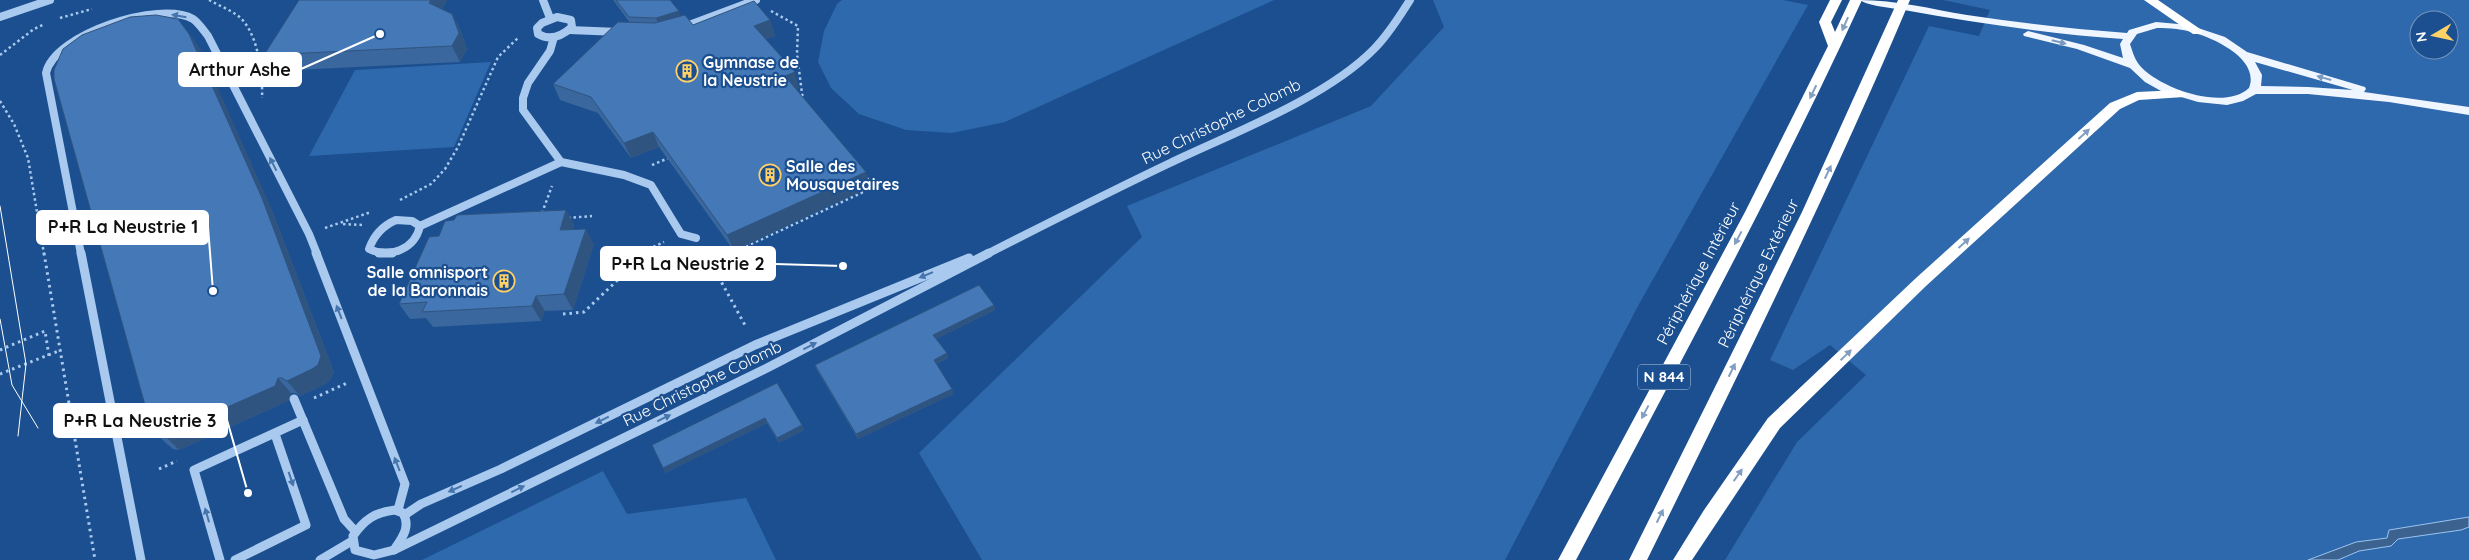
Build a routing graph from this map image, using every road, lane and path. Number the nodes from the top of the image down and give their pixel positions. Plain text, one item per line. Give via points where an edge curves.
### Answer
1 (50, 0) edge
2 (543, 0) edge
3 (754, 0) edge
4 (1410, 0) edge
5 (1836, 0) edge
6 (1856, 0) edge
7 (1865, 0) edge
8 (1904, 0) edge
9 (2150, 0) edge
10 (100, 8) dead end
11 (0, 17) edge
12 (58, 18) dead end
13 (550, 18) junction
14 (52, 20) dead end
15 (1978, 21) junction
16 (569, 30) junction
17 (2197, 30) junction
18 (536, 31) junction
19 (669, 31) edge
20 (624, 32) edge
21 (2129, 36) junction
22 (554, 37) junction
23 (1835, 48) junction
24 (0, 55) edge
25 (2244, 55) junction
26 (2133, 65) junction
27 (2254, 90) junction
28 (2180, 94) junction
29 (2387, 97) junction
30 (0, 100) edge
31 (794, 104) edge
32 (2469, 112) edge
33 (680, 153) edge
34 (560, 162) junction
35 (863, 174) edge
36 (628, 176) junction
37 (397, 202) dead end
38 (372, 212) dead end
39 (592, 216) dead end
40 (566, 218) edge
41 (540, 220) edge
42 (420, 226) junction
43 (309, 234) junction
44 (680, 234) junction
45 (1020, 237) junction
46 (696, 238) dead end
47 (563, 314) edge
48 (755, 345) junction
49 (0, 350) edge
50 (61, 350) junction
51 (49, 356) junction
52 (0, 374) edge
53 (294, 399) edge
54 (303, 420) junction
55 (275, 434) junction
56 (402, 512) junction
57 (353, 536) junction
58 (394, 550) junction
59 (382, 555) junction
60 (95, 560) edge
61 (141, 560) edge
62 (220, 560) edge
63 (235, 560) edge
64 (320, 560) edge
65 (372, 560) edge
66 (1567, 560) edge
67 (1638, 560) edge
68 (1682, 560) edge

1 - 11 street
2 - 13 street
3 - 19 street
3 - 31 path via 798,26 795,39 803,101
4 - 45 street, Rue Christophe Colomb via 1396,26 1363,61 1319,90
5 - 23 highway via 1825,22
6 -> 23 highway, Périphérique Intérieur / N 844
7 - 15 main road
67 -> 8 highway, Périphérique Extérieur via 1807,216 1875,71
9 - 17 highway
10 - 12 path
13 - 16 street via 568,18 572,23
13 - 18 street
14 - 24 path via 34,29
15 - 21 main road via 2072,33
15 -> 26 main road
16 - 20 street
16 - 22 street
17 - 21 main road via 2156,25 2139,29
17 - 25 main road via 2225,42
18 - 22 street via 540,36
18 - 37 path via 520,37 498,57 445,170 430,184
21 - 26 main road via 2125,49
22 - 34 street via 550,51 528,83 523,110
23 -> 66 highway, Périphérique Intérieur / N 844
25 - 27 main road via 2256,72 2258,80
29 -> 25 main road
26 - 28 main road via 2154,83
27 - 28 main road via 2242,98 2225,101 2202,100
27 - 29 main road via 2293,88
68 -> 28 highway via 1774,423 1921,282 2115,106 2137,96
29 - 32 main road
30 - 50 path via 28,158
33 - 36 path
34 - 36 street
34 - 41 path
34 - 42 street
35 - 48 path via 872,188 732,253 703,250
36 - 44 street via 652,185
38 - 43 path
39 - 40 path
42 - 42 street via 401,221 390,223 375,232 369,249 377,255 393,253 413,241 420,234
56 -> 43 street via 405,484
43 -> 61 street via 208,36 193,19 171,14 121,21 66,44 49,60 46,73
44 - 46 street
44 - 47 path via 651,248 584,312
45 -> 48 street, Rue Christophe Colomb
58 -> 45 street, Rue Christophe Colomb via 766,368
48 -> 56 street, Rue Christophe Colomb via 501,469
49 - 51 path via 44,332
50 - 51 path
50 - 60 path
51 - 52 path
53 - 54 street
54 - 55 street
54 - 57 street
62 -> 55 street via 194,470
55 -> 63 street via 306,525
56 - 57 street via 387,510 374,514 363,521
56 - 58 street via 409,521 408,530
57 - 59 street via 355,550 366,555
57 - 64 street
58 - 59 street
59 - 65 street

